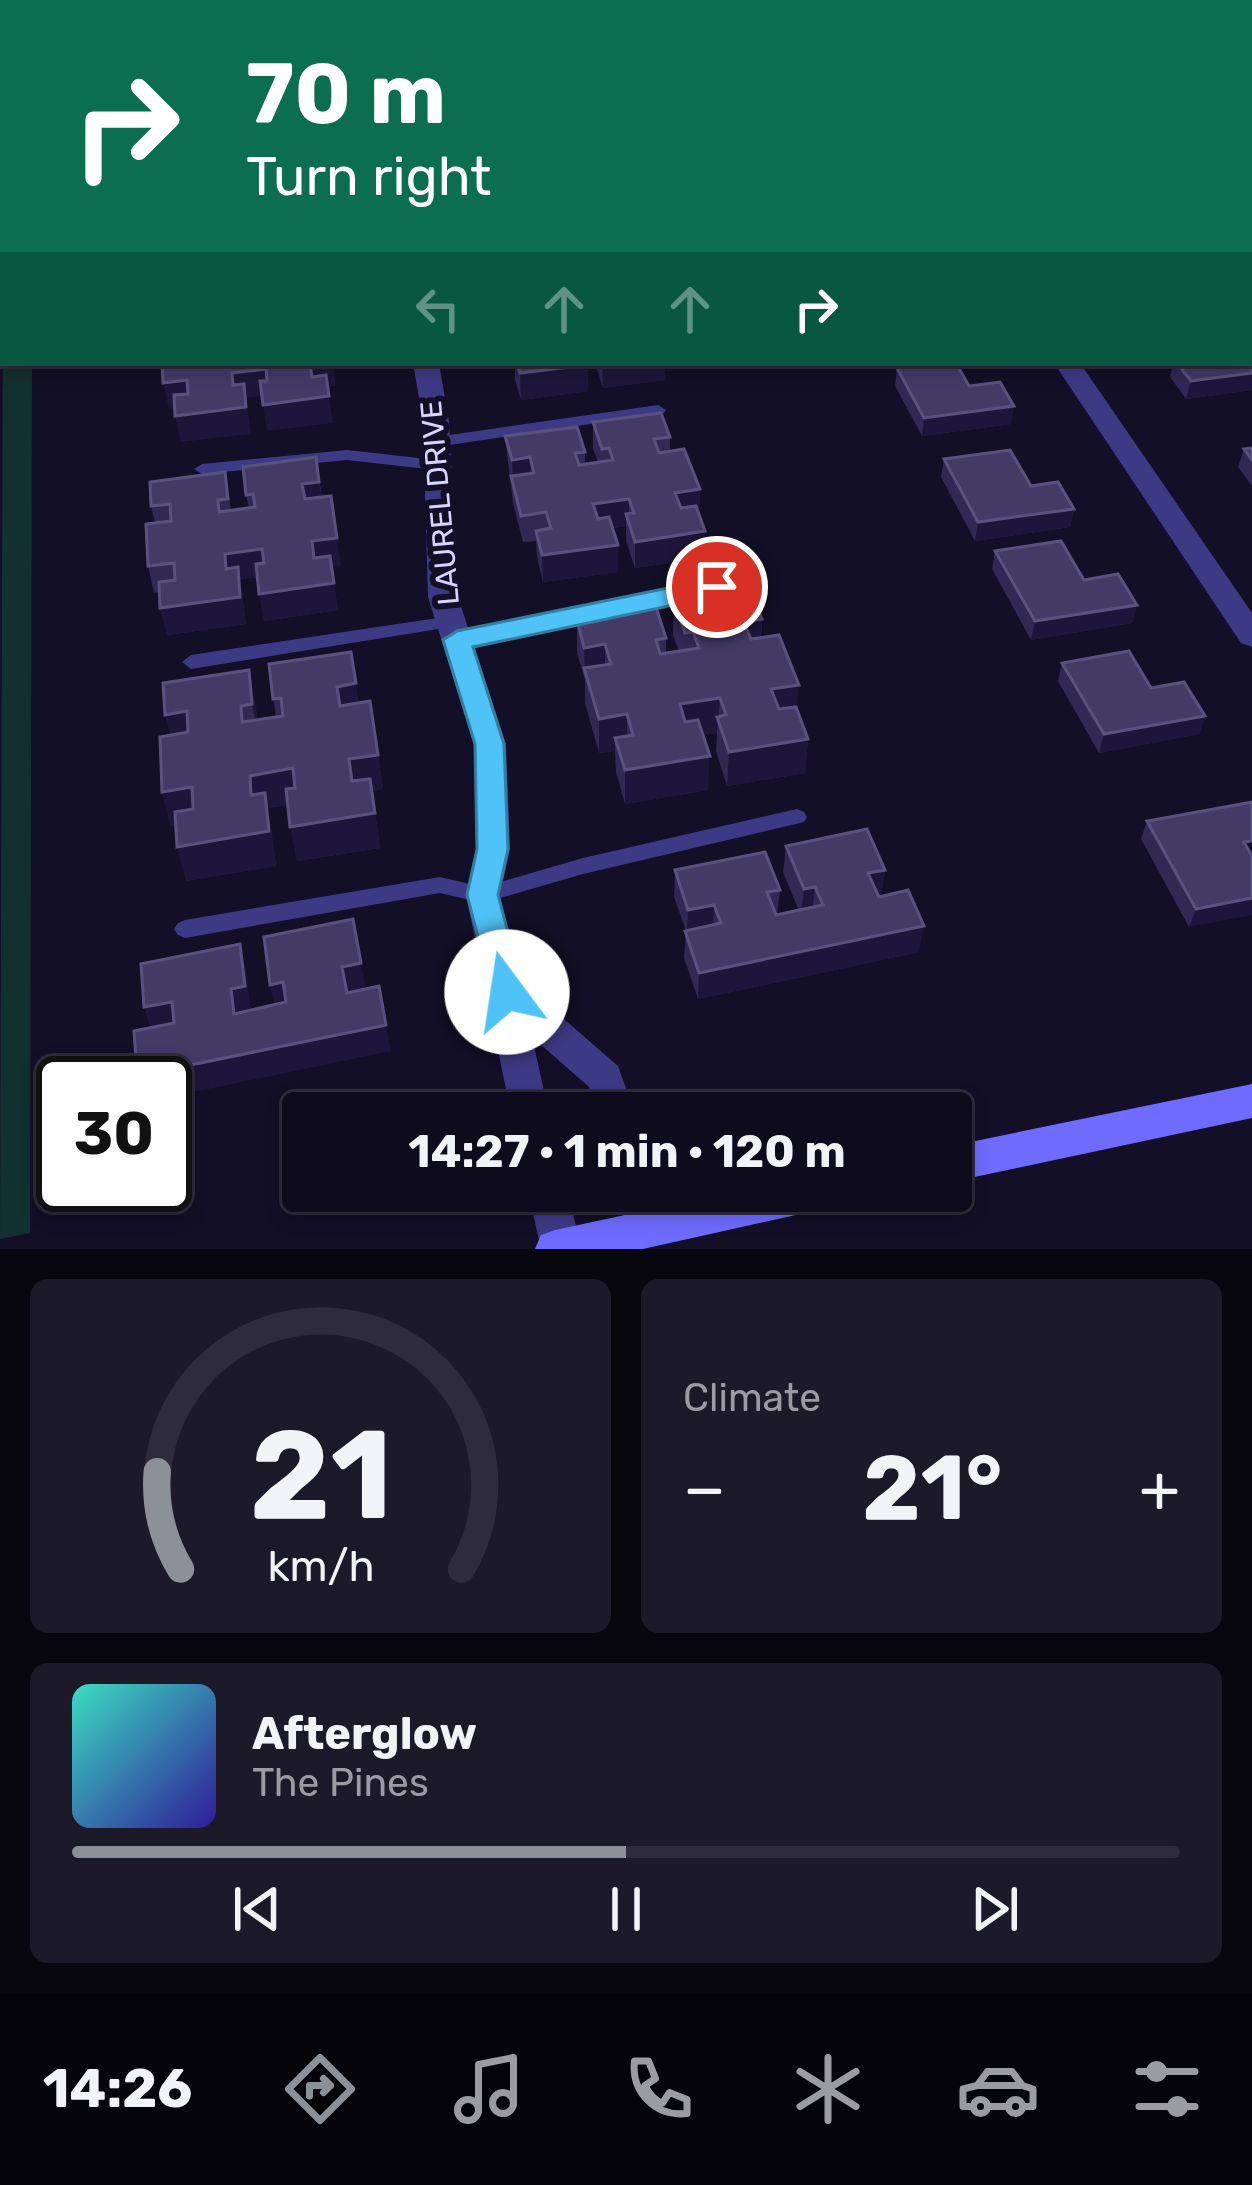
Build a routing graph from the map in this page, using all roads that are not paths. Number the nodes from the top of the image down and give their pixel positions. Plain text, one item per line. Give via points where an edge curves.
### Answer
1 (426, 366) edge
2 (1069, 366) edge
3 (658, 410) edge
4 (436, 454) junction
5 (202, 470) edge
6 (717, 587) dead end
7 (454, 631) junction
8 (1252, 636) edge
9 (191, 662) dead end
10 (796, 817) dead end
11 (483, 895) junction
12 (185, 929) dead end
13 (507, 992) junction
14 (526, 1092) edge
15 (609, 1092) edge
16 (1252, 1101) edge
17 (972, 1160) edge
18 (552, 1212) edge
19 (636, 1212) edge
20 (558, 1248) edge

1 - 4 street, LAUREL DRIVE
2 - 8 street
3 - 4 lane
4 - 5 lane
4 - 7 street, LAUREL DRIVE via 443,597
6 - 7 lane
7 - 9 lane
7 - 11 street, LAUREL DRIVE via 490,744 493,849
10 - 11 lane
11 - 12 lane via 440,885
11 - 13 street, LAUREL DRIVE
13 - 14 street, LAUREL DRIVE
13 - 15 street via 605,1078
16 - 17 street
18 - 20 street
19 - 20 street

